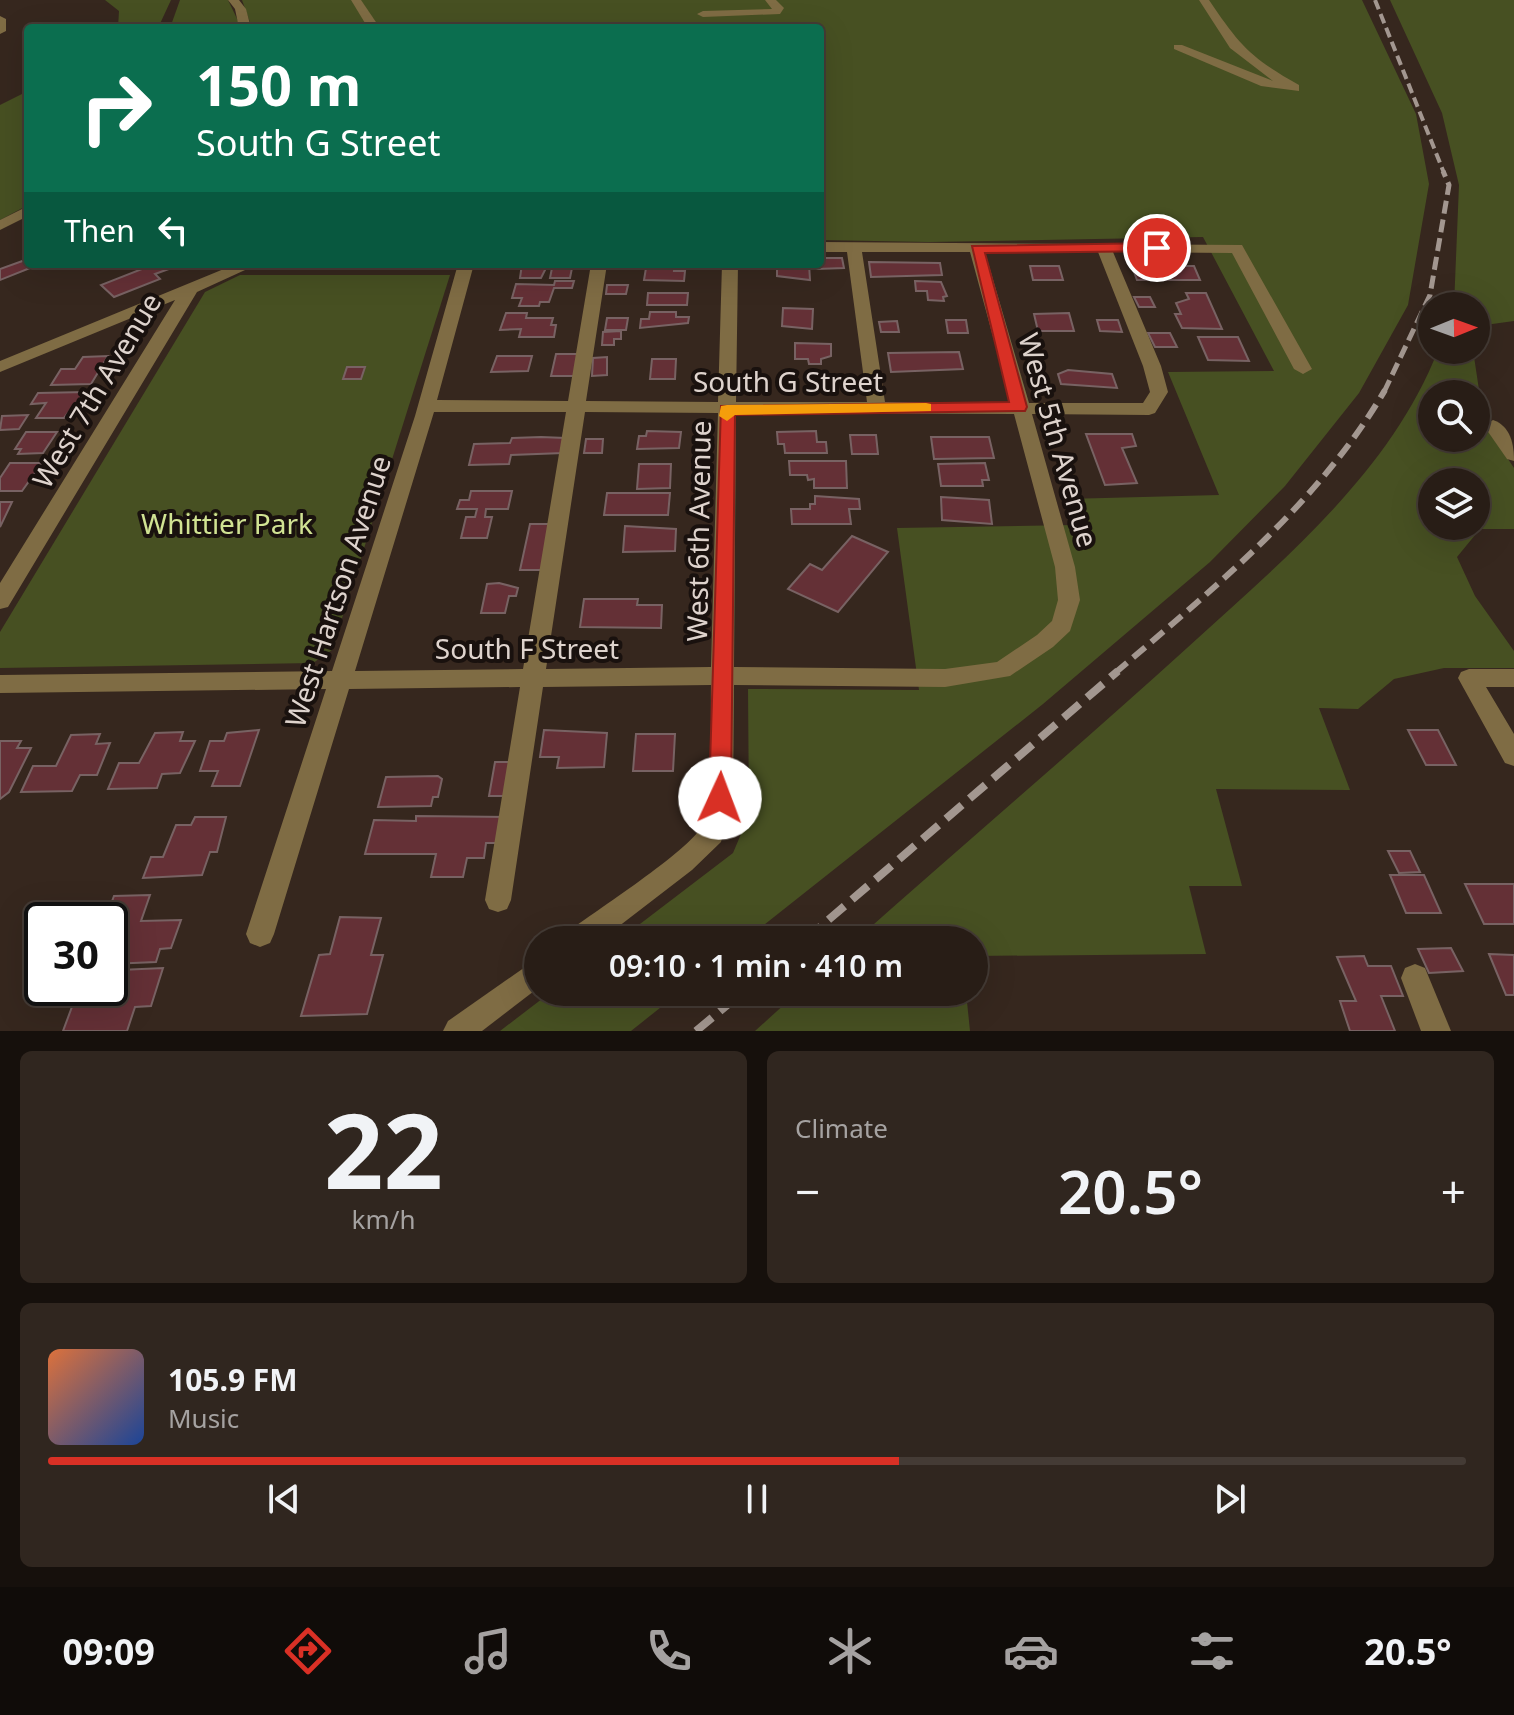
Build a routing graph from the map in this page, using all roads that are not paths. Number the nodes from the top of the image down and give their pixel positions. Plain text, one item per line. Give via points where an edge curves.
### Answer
1 (233, 0) edge
2 (356, 0) edge
3 (770, 0) edge
4 (1204, 0) edge
5 (703, 14) dead end
6 (0, 19) edge
7 (244, 24) edge
8 (371, 24) edge
9 (0, 31) edge
10 (1178, 47) dead end
11 (24, 212) edge
12 (0, 226) edge
13 (824, 247) edge
14 (854, 248) junction
15 (1104, 248) junction
16 (977, 249) junction
17 (241, 268) edge
18 (465, 268) edge
19 (598, 268) edge
20 (730, 268) edge
21 (190, 290) junction
22 (0, 367) edge
23 (1303, 369) dead end
24 (427, 406) junction
25 (1019, 407) junction
26 (578, 408) junction
27 (877, 408) junction
28 (727, 410) junction
29 (1493, 426) dead end
30 (1514, 455) edge
31 (0, 601) edge
32 (1045, 641) joint
33 (724, 676) junction
34 (535, 677) junction
35 (1514, 678) edge
36 (340, 679) junction
37 (0, 684) edge
38 (1514, 756) edge
39 (498, 900) dead end
40 (598, 926) edge
41 (260, 934) dead end
42 (1415, 978) dead end
43 (524, 982) edge
44 (458, 1031) edge
45 (1436, 1031) edge

1 - 7 street
2 - 8 street
3 - 5 street via 776,12
4 - 10 street via 1234,46 1295,88 1265,83
6 - 9 street
11 - 12 street
13 - 14 street
14 - 16 street
14 - 27 street
15 - 16 street
15 - 23 street via 1237,248
15 - 25 street, South G Street via 1159,392 1149,409
16 - 25 street, West 5th Avenue
17 - 21 street
18 - 24 street, West Hartson Avenue
19 - 26 street
20 - 28 street, West 6th Avenue
21 - 22 street
21 - 31 street, West 7th Avenue
24 - 26 street, South G Street
24 - 36 street, West Hartson Avenue
25 - 27 street, South G Street
25 - 32 street, West 5th Avenue via 1065,567 1069,600 1062,625
26 - 28 street, South G Street
26 - 34 street
27 - 28 street, South G Street
28 - 33 street, West 6th Avenue
29 - 30 street
32 - 33 street, South F Street via 1002,670 945,678
33 - 34 street, South F Street
33 - 40 street, West 6th Avenue via 720,798 712,834
34 - 36 street, South F Street
34 - 39 street
35 - 38 street via 1469,678
36 - 37 street, South F Street
36 - 41 street, West Hartson Avenue
42 - 45 street
43 - 44 street

